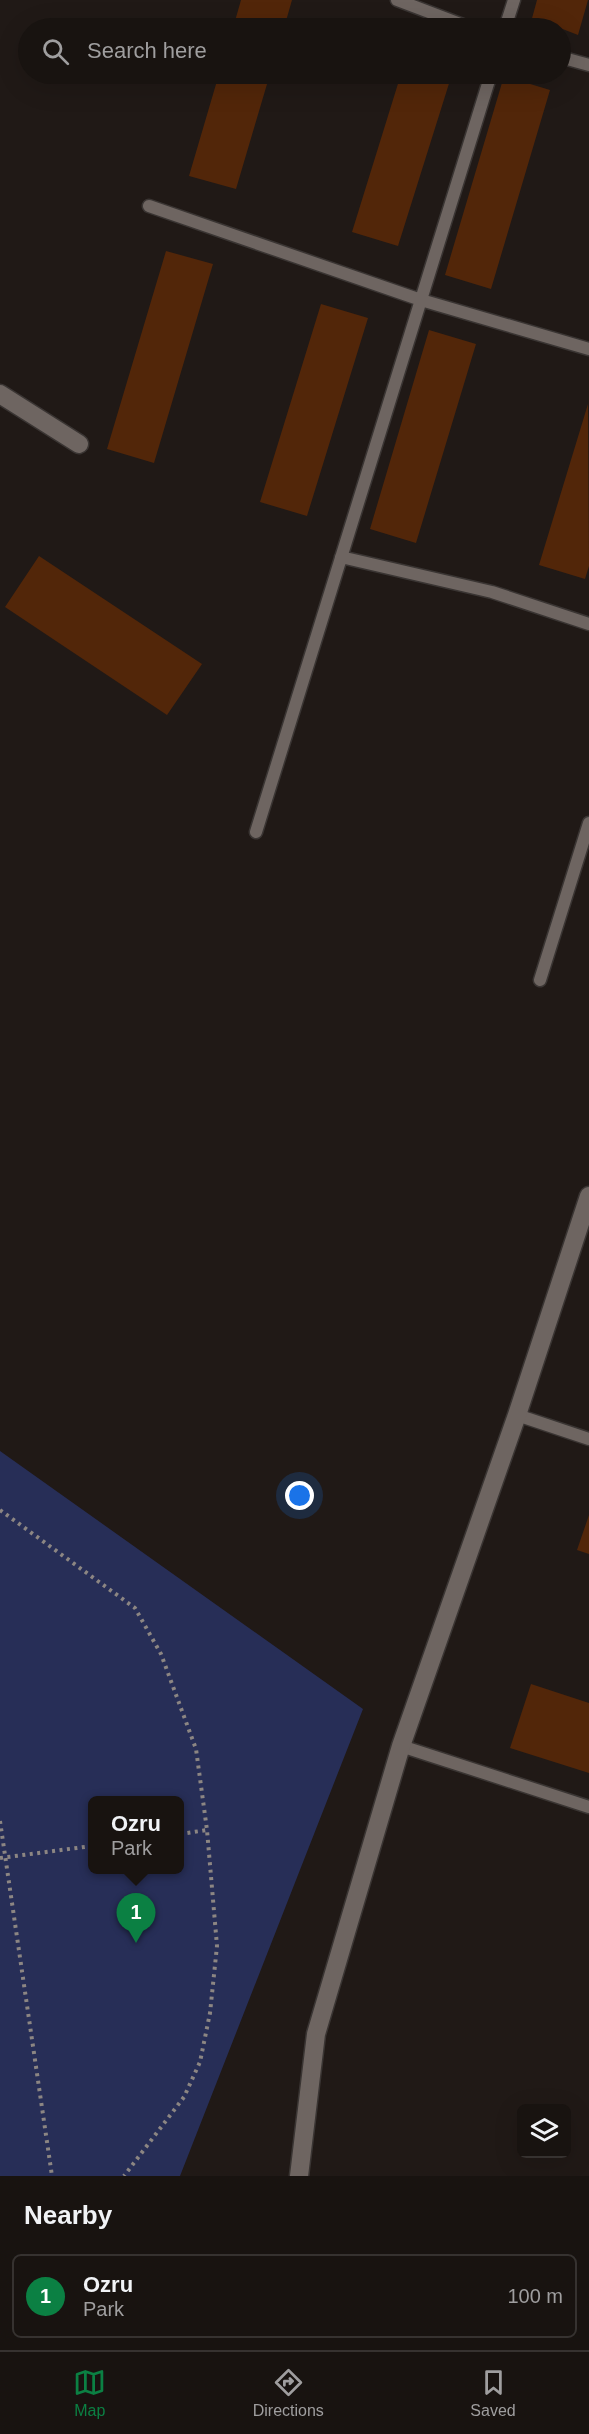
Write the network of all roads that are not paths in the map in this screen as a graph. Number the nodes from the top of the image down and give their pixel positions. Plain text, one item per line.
1 (397, 0) edge
2 (514, 0) edge
3 (445, 18) edge
4 (508, 18) edge
5 (571, 60) edge
6 (589, 65) edge
7 (488, 84) edge
8 (149, 206) dead end
9 (421, 300) junction
10 (589, 349) edge
11 (0, 394) edge
12 (79, 444) dead end
13 (341, 557) junction
14 (589, 624) edge
15 (589, 823) edge
16 (256, 832) dead end
17 (540, 980) dead end
18 (589, 1196) edge
19 (517, 1415) junction
20 (589, 1439) edge
21 (401, 1746) junction
22 (589, 1807) edge
23 (299, 2176) edge

1 - 3 lane
2 - 4 lane
5 - 6 lane
7 - 9 lane
8 - 9 lane
9 - 10 lane
9 - 13 lane
11 - 12 street
13 - 14 lane
13 - 16 lane
15 - 17 lane
18 - 19 street
19 - 20 lane
19 - 21 street
21 - 22 lane
21 - 23 street

